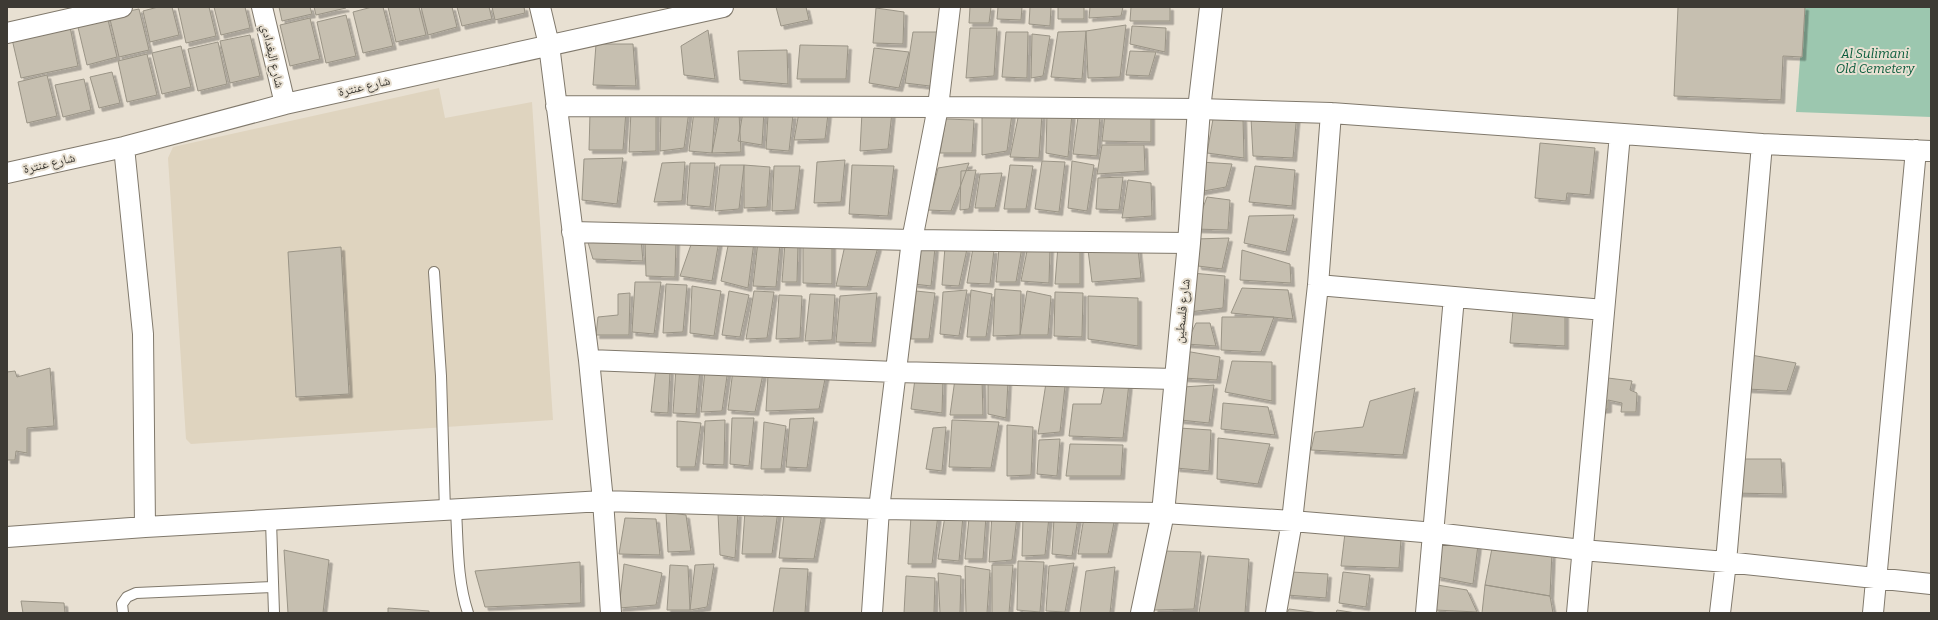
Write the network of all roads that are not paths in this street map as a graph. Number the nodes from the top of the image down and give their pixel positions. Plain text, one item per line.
1 (122, 7) edge
2 (262, 7) edge
3 (540, 7) edge
4 (723, 7) edge
5 (950, 7) edge
6 (1211, 7) edge
7 (7, 33) edge
8 (549, 45) junction
9 (285, 104) junction
10 (556, 106) junction
11 (938, 107) junction
12 (1199, 109) junction
13 (1331, 113) junction
14 (1620, 134) junction
15 (1762, 144) junction
16 (124, 147) junction
17 (1923, 151) edge
18 (7, 173) edge
19 (572, 232) junction
20 (912, 240) junction
21 (1189, 243) junction
22 (434, 272) dead end
23 (1318, 285) junction
24 (1454, 296) junction
25 (1604, 310) junction
26 (589, 360) junction
27 (896, 372) junction
28 (1175, 379) junction
29 (603, 501) junction
30 (879, 509) junction
31 (450, 511) junction
32 (1163, 513) junction
33 (271, 521) junction
34 (1292, 521) junction
35 (145, 527) junction
36 (1435, 533) junction
37 (7, 537) edge
38 (1582, 550) junction
39 (1726, 562) junction
40 (1878, 579) junction
41 (1931, 584) edge
42 (273, 587) junction
43 (122, 613) edge
44 (274, 613) edge
45 (468, 613) edge
46 (611, 613) edge
47 (872, 613) edge
48 (1142, 613) edge
49 (1276, 613) edge
50 (1426, 613) edge
51 (1577, 613) edge
52 (1720, 613) edge
53 (1873, 613) edge

1 - 7 street
2 - 9 street, شارع البغدادي
3 - 8 street
4 - 8 street, شارع عنترة
5 - 11 street
6 - 12 street, شارع فلسطين
8 - 9 street, شارع عنترة
8 - 10 street
9 - 16 street, شارع عنترة
10 - 11 street
10 - 19 street
11 - 12 street
11 - 20 street
12 - 13 street
12 - 21 street, شارع فلسطين
13 - 14 street
13 - 23 street
14 - 15 street
14 - 25 street
15 - 17 street
15 - 39 street
16 - 18 street, شارع عنترة
16 - 35 street
17 - 40 street
19 - 20 street
19 - 26 street
20 - 21 street
20 - 27 street
21 - 28 street, شارع فلسطين
22 - 31 lane
23 - 24 street
23 - 34 street
24 - 25 street
24 - 36 street
25 - 38 street
26 - 27 street
26 - 29 street
27 - 28 street
27 - 30 street
28 - 32 street, شارع فلسطين
29 - 30 street
29 - 31 street
29 - 46 street
30 - 32 street
30 - 47 street
31 - 33 street
31 - 45 lane
32 - 34 street
32 - 48 street, شارع فلسطين
33 - 35 street
33 - 42 lane
34 - 36 street
34 - 49 street
35 - 37 street
36 - 38 street
36 - 50 street
38 - 39 street
38 - 51 street
39 - 40 street
39 - 52 street
40 - 41 street
40 - 53 street
42 - 43 lane
42 - 44 lane

